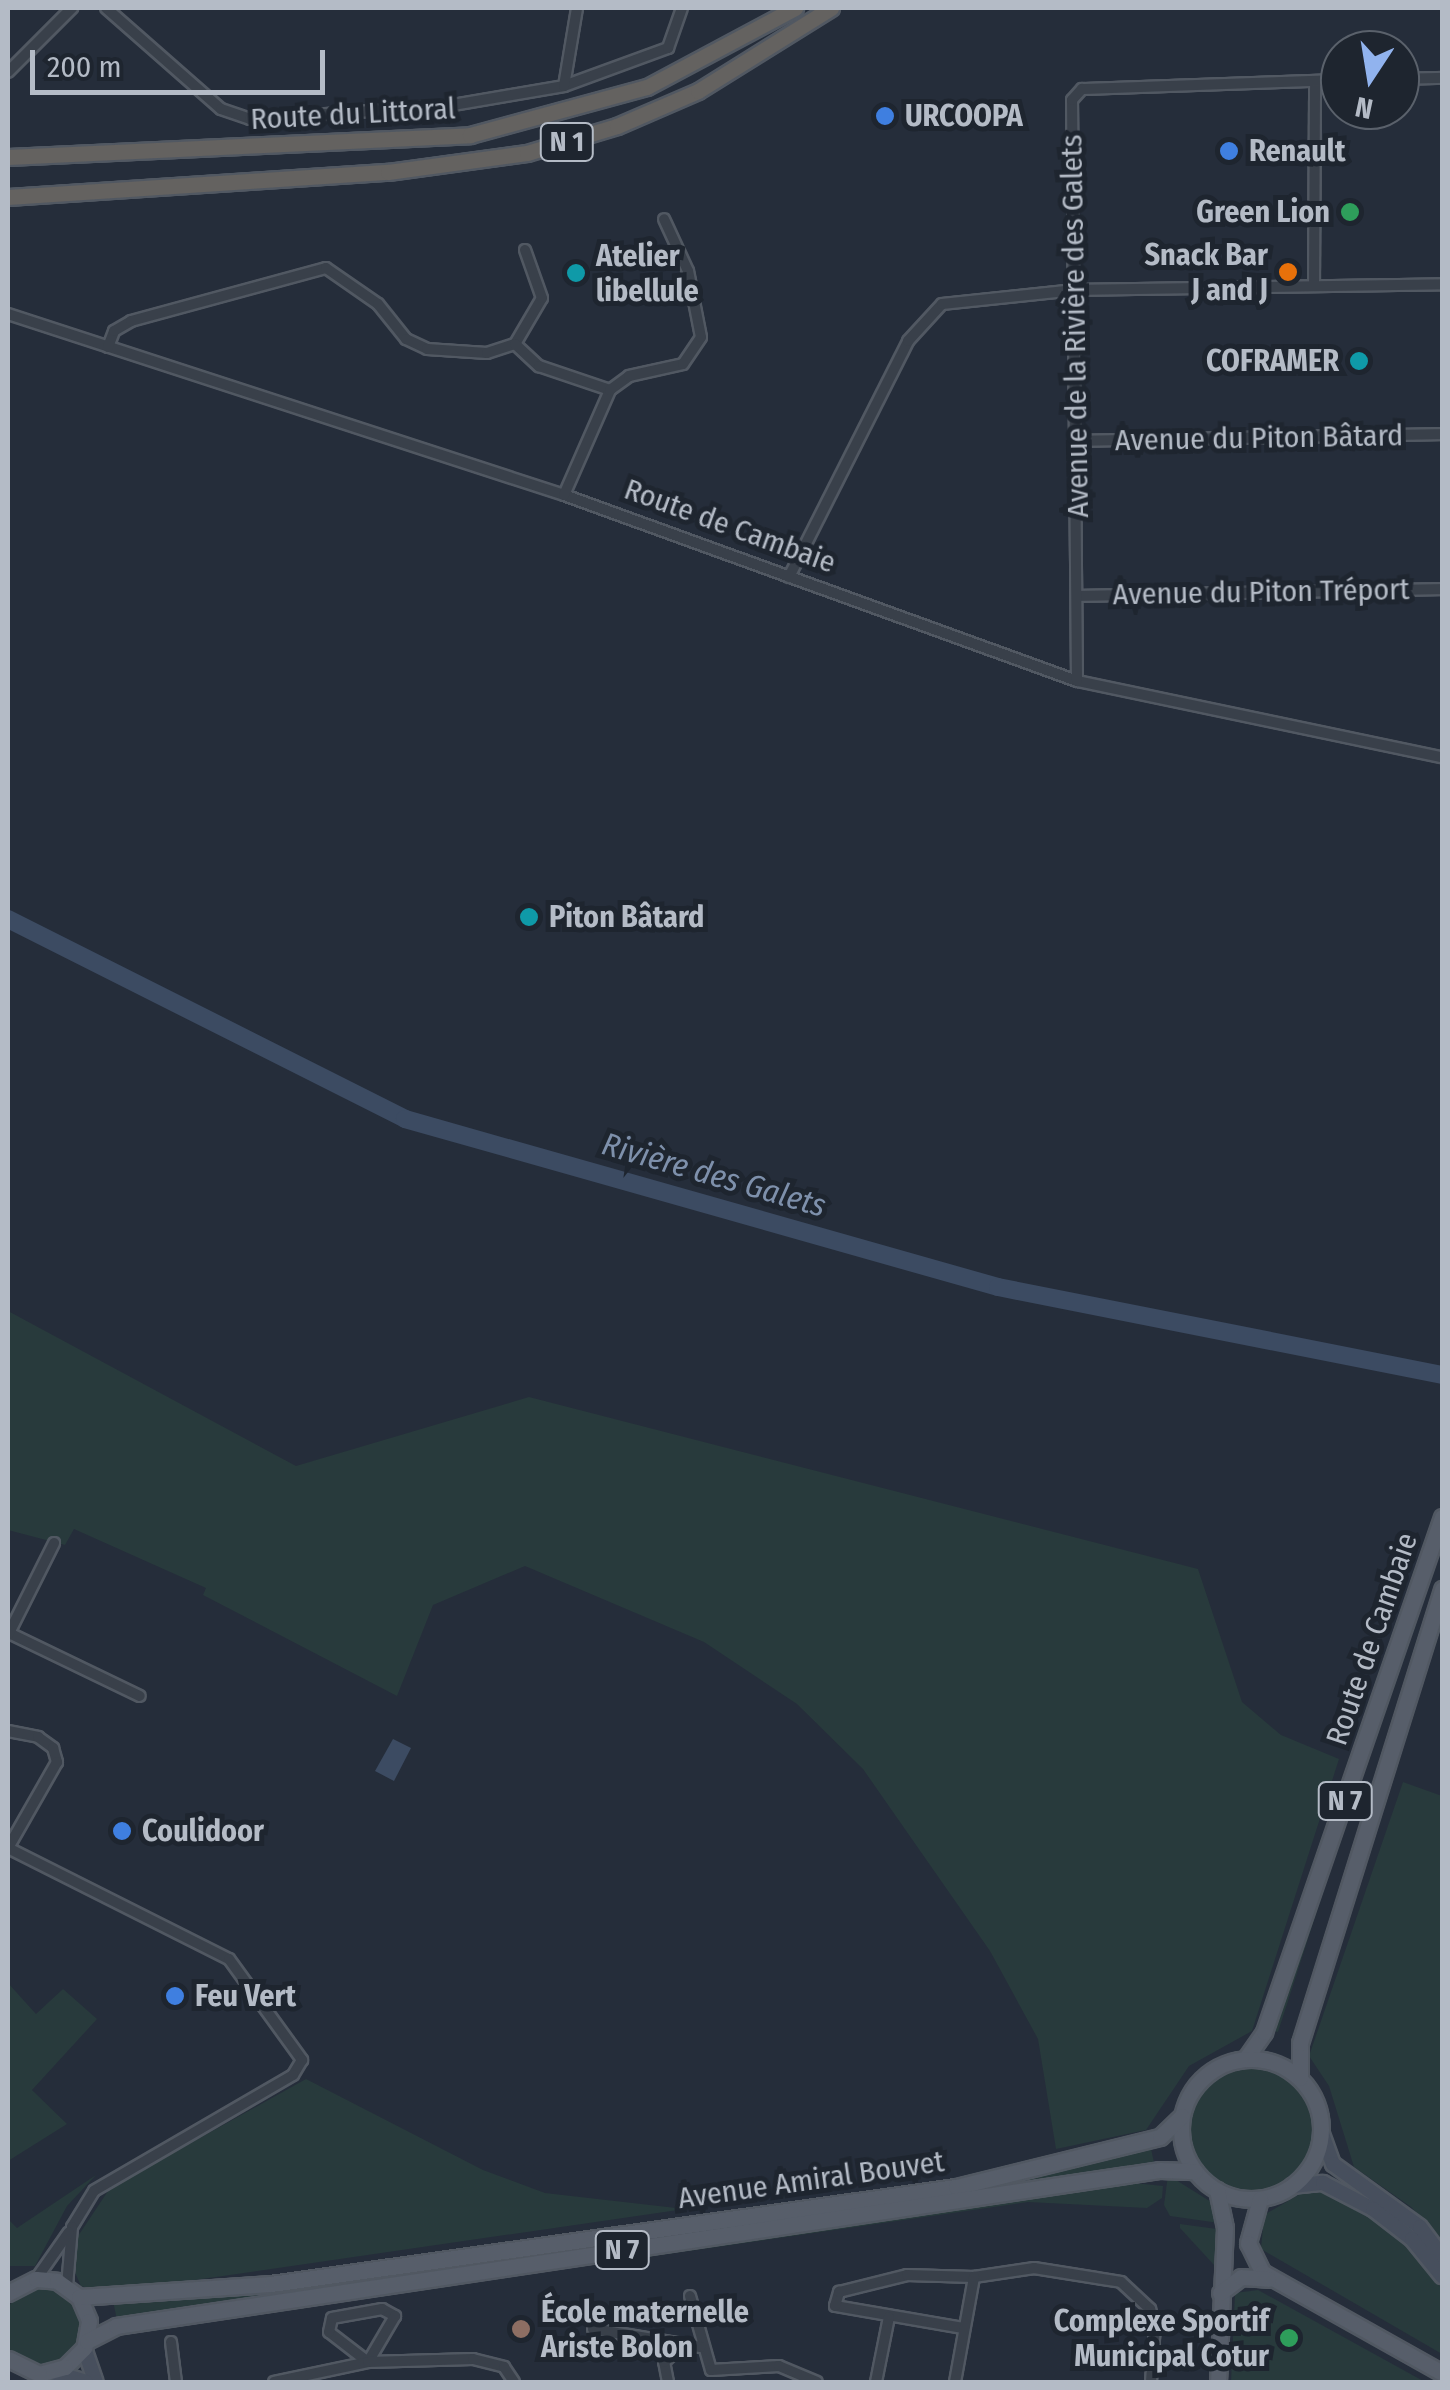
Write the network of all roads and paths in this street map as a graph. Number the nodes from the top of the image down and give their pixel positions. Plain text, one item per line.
1 (72, 8) edge
2 (106, 8) edge
3 (577, 8) edge
4 (682, 8) edge
5 (794, 8) edge
6 (831, 8) edge
7 (8, 72) edge
8 (1315, 81) junction
9 (1320, 81) edge
10 (564, 86) junction
11 (8, 157) edge
12 (8, 197) edge
13 (664, 219) dead end
14 (525, 250) dead end
15 (1442, 284) edge
16 (1314, 286) junction
17 (1075, 290) junction
18 (8, 314) edge
19 (515, 344) junction
20 (108, 347) junction
21 (610, 390) junction
22 (1442, 434) edge
23 (1076, 441) junction
24 (564, 495) junction
25 (789, 576) junction
26 (1442, 589) edge
27 (1079, 596) junction
28 (1077, 681) junction
29 (1442, 757) edge
30 (1442, 1518) edge
31 (54, 1543) dead end
32 (1442, 1589) edge
33 (9, 1630) edge
34 (140, 1696) dead end
35 (8, 1731) edge
36 (8, 1848) edge
37 (1246, 2058) junction
38 (1300, 2078) junction
39 (1182, 2116) junction
40 (1322, 2134) junction
41 (1195, 2171) junction
42 (1292, 2186) junction
43 (1217, 2190) junction
44 (1260, 2198) junction
45 (72, 2227) junction
46 (1442, 2256) edge
47 (974, 2276) junction
48 (1442, 2276) edge
49 (8, 2279) edge
50 (31, 2280) junction
51 (1276, 2282) junction
52 (8, 2292) edge
53 (73, 2292) junction
54 (1220, 2293) junction
55 (690, 2296) dead end
56 (888, 2318) junction
57 (963, 2328) junction
58 (593, 2330) dead end
59 (171, 2342) dead end
60 (85, 2344) junction
61 (701, 2347) junction
62 (681, 2348) junction
63 (368, 2362) junction
64 (10, 2364) edge
65 (52, 2372) junction
66 (1442, 2374) edge
67 (86, 2382) edge
68 (96, 2382) edge
69 (176, 2382) edge
70 (274, 2382) edge
71 (514, 2382) edge
72 (668, 2382) edge
73 (817, 2382) edge
74 (876, 2382) edge
75 (955, 2382) edge
76 (1151, 2382) edge
77 (1218, 2382) edge

1 - 7 street
2 - 10 street
3 - 10 street
4 - 10 street
5 - 11 highway, Route du Littoral / N 1
6 - 12 highway, Route du Littoral / N 1
8 - 9 street, Avenue de la Rivière des Galets
8 - 16 street
8 - 17 street, Avenue de la Rivière des Galets
13 - 21 street
14 - 19 street
15 - 16 street
16 - 17 street
17 - 23 street, Avenue de la Rivière des Galets
17 - 25 street
18 - 20 street, Route de Cambaie
19 - 20 street
19 - 21 street
20 - 24 street, Route de Cambaie
21 - 24 street
22 - 23 street, Avenue du Piton Bâtard
23 - 27 street, Avenue de la Rivière des Galets
24 - 25 street, Route de Cambaie
25 - 28 street, Route de Cambaie
26 - 27 street, Avenue du Piton Tréport
27 - 28 street, Avenue de la Rivière des Galets
28 - 29 street, Route de Cambaie
30 - 37 main road, Route de Cambaie / N 7
31 - 33 street
32 - 38 main road, Route de Cambaie / N 7
33 - 34 street
35 - 36 street
36 - 45 street
37 - 38 main road
37 - 39 main road
38 - 40 main road
39 - 41 main road
39 - 53 main road, Avenue Amiral Bouvet / N 7
40 - 42 main road
40 - 46 main road
41 - 43 main road
41 - 60 main road, Avenue Amiral Bouvet / N 7
42 - 44 main road
42 - 48 main road
43 - 44 main road
43 - 54 main road
44 - 51 main road
45 - 50 street
45 - 53 street
47 - 56 street
47 - 57 street
47 - 76 street
49 - 50 main road, Avenue Amiral Bouvet
50 - 52 main road
50 - 53 main road, Avenue Amiral Bouvet
51 - 54 main road
51 - 66 main road
53 - 60 main road
54 - 77 main road
55 - 61 street
56 - 57 street
56 - 74 street
57 - 75 street
58 - 62 street
59 - 69 street
60 - 65 main road, Avenue Amiral Bouvet
60 - 68 main road
61 - 62 street
61 - 73 street
62 - 72 street
63 - 63 street
63 - 70 street
63 - 71 street
64 - 65 main road
65 - 67 main road

